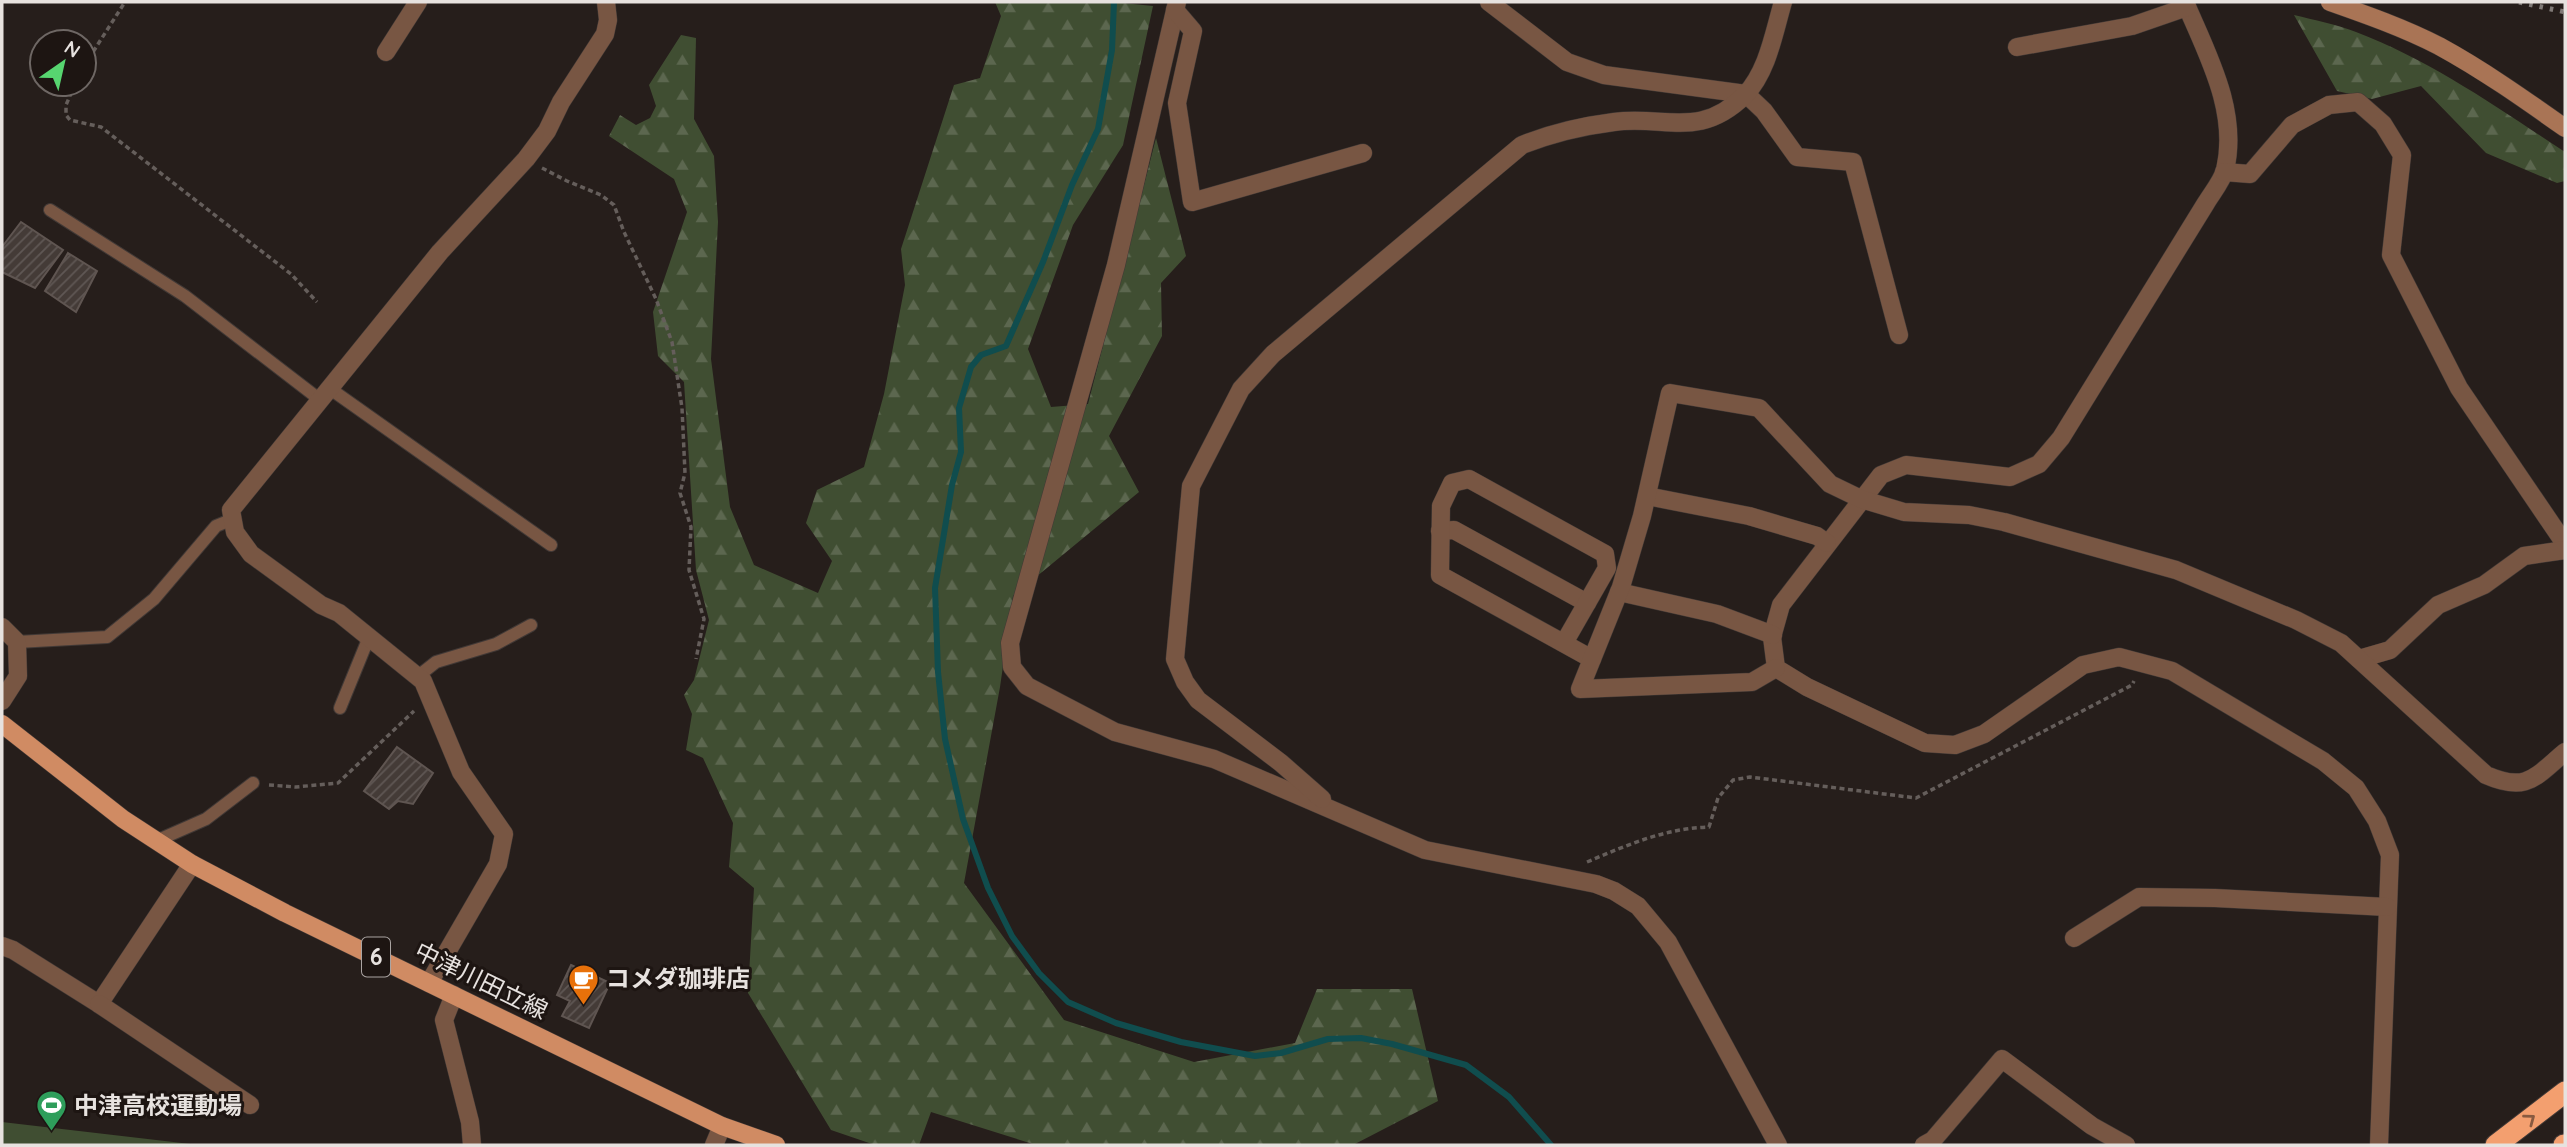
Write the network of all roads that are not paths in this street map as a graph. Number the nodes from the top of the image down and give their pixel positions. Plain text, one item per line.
1 (418, 2) edge
2 (606, 2) edge
3 (1489, 2) edge
4 (1783, 2) edge
5 (2330, 2) edge
6 (2186, 4) edge
7 (1176, 6) edge
8 (2017, 47) dead end
9 (386, 52) dead end
10 (1746, 93) junction
11 (2565, 128) edge
12 (1363, 152) dead end
13 (2224, 172) junction
14 (50, 210) dead end
15 (1899, 335) dead end
16 (324, 394) junction
17 (1647, 496) junction
18 (1861, 499) junction
19 (233, 519) junction
20 (1440, 531) junction
21 (1828, 543) junction
22 (2565, 544) edge
23 (551, 545) dead end
24 (2565, 550) edge
25 (1619, 592) junction
26 (1587, 603) junction
27 (531, 625) dead end
28 (2, 627) edge
29 (1773, 635) junction
30 (369, 638) junction
31 (17, 642) junction
32 (1564, 643) junction
33 (1592, 659) junction
34 (2359, 659) junction
35 (1776, 668) junction
36 (417, 677) junction
37 (2, 701) edge
38 (340, 708) dead end
39 (2, 724) edge
40 (2565, 752) edge
41 (253, 783) road end
42 (1333, 809) junction
43 (156, 841) junction
44 (192, 864) junction
45 (2386, 907) junction
46 (2074, 938) dead end
47 (2, 946) edge
48 (429, 983) junction
49 (454, 995) junction
50 (99, 1004) junction
51 (2565, 1093) edge
52 (250, 1105) dead end
53 (722, 1126) junction
54 (472, 1145) edge
55 (714, 1145) edge
56 (776, 1145) edge
57 (1778, 1145) edge
58 (1924, 1145) edge
59 (2126, 1145) edge
60 (2379, 1145) edge
61 (2496, 1145) edge

1 - 9 street
2 - 16 street
3 - 10 street
4 - 10 street
5 - 11 street
6 - 8 street
6 - 13 street
7 - 12 street
7 - 42 street
10 - 15 street
10 - 42 street
13 - 18 street
13 - 22 street
14 - 16 lane
16 - 19 street
16 - 23 lane
17 - 18 street
17 - 21 street
17 - 25 street
18 - 21 street
18 - 34 street
19 - 30 street
19 - 31 lane
20 - 26 street
20 - 26 street
20 - 32 street
21 - 29 street
24 - 34 street
25 - 29 street
25 - 33 street
26 - 32 street
27 - 36 lane
28 - 31 street
29 - 35 street
30 - 36 street
30 - 38 lane
31 - 37 street
32 - 33 street
33 - 35 street
34 - 40 street
35 - 45 street
36 - 48 street
39 - 43 main road, 中津川田立線 / 6
41 - 43 lane
42 - 57 street
43 - 44 main road, 中津川田立線 / 6
44 - 48 main road, 中津川田立線 / 6
44 - 50 street
45 - 46 street
45 - 60 street
47 - 50 street
48 - 49 main road, 中津川田立線 / 6
49 - 53 main road, 中津川田立線 / 6
49 - 54 street
50 - 52 street
61 -> 51 highway
53 - 55 street
53 - 56 main road, 中津川田立線 / 6
58 - 59 street

